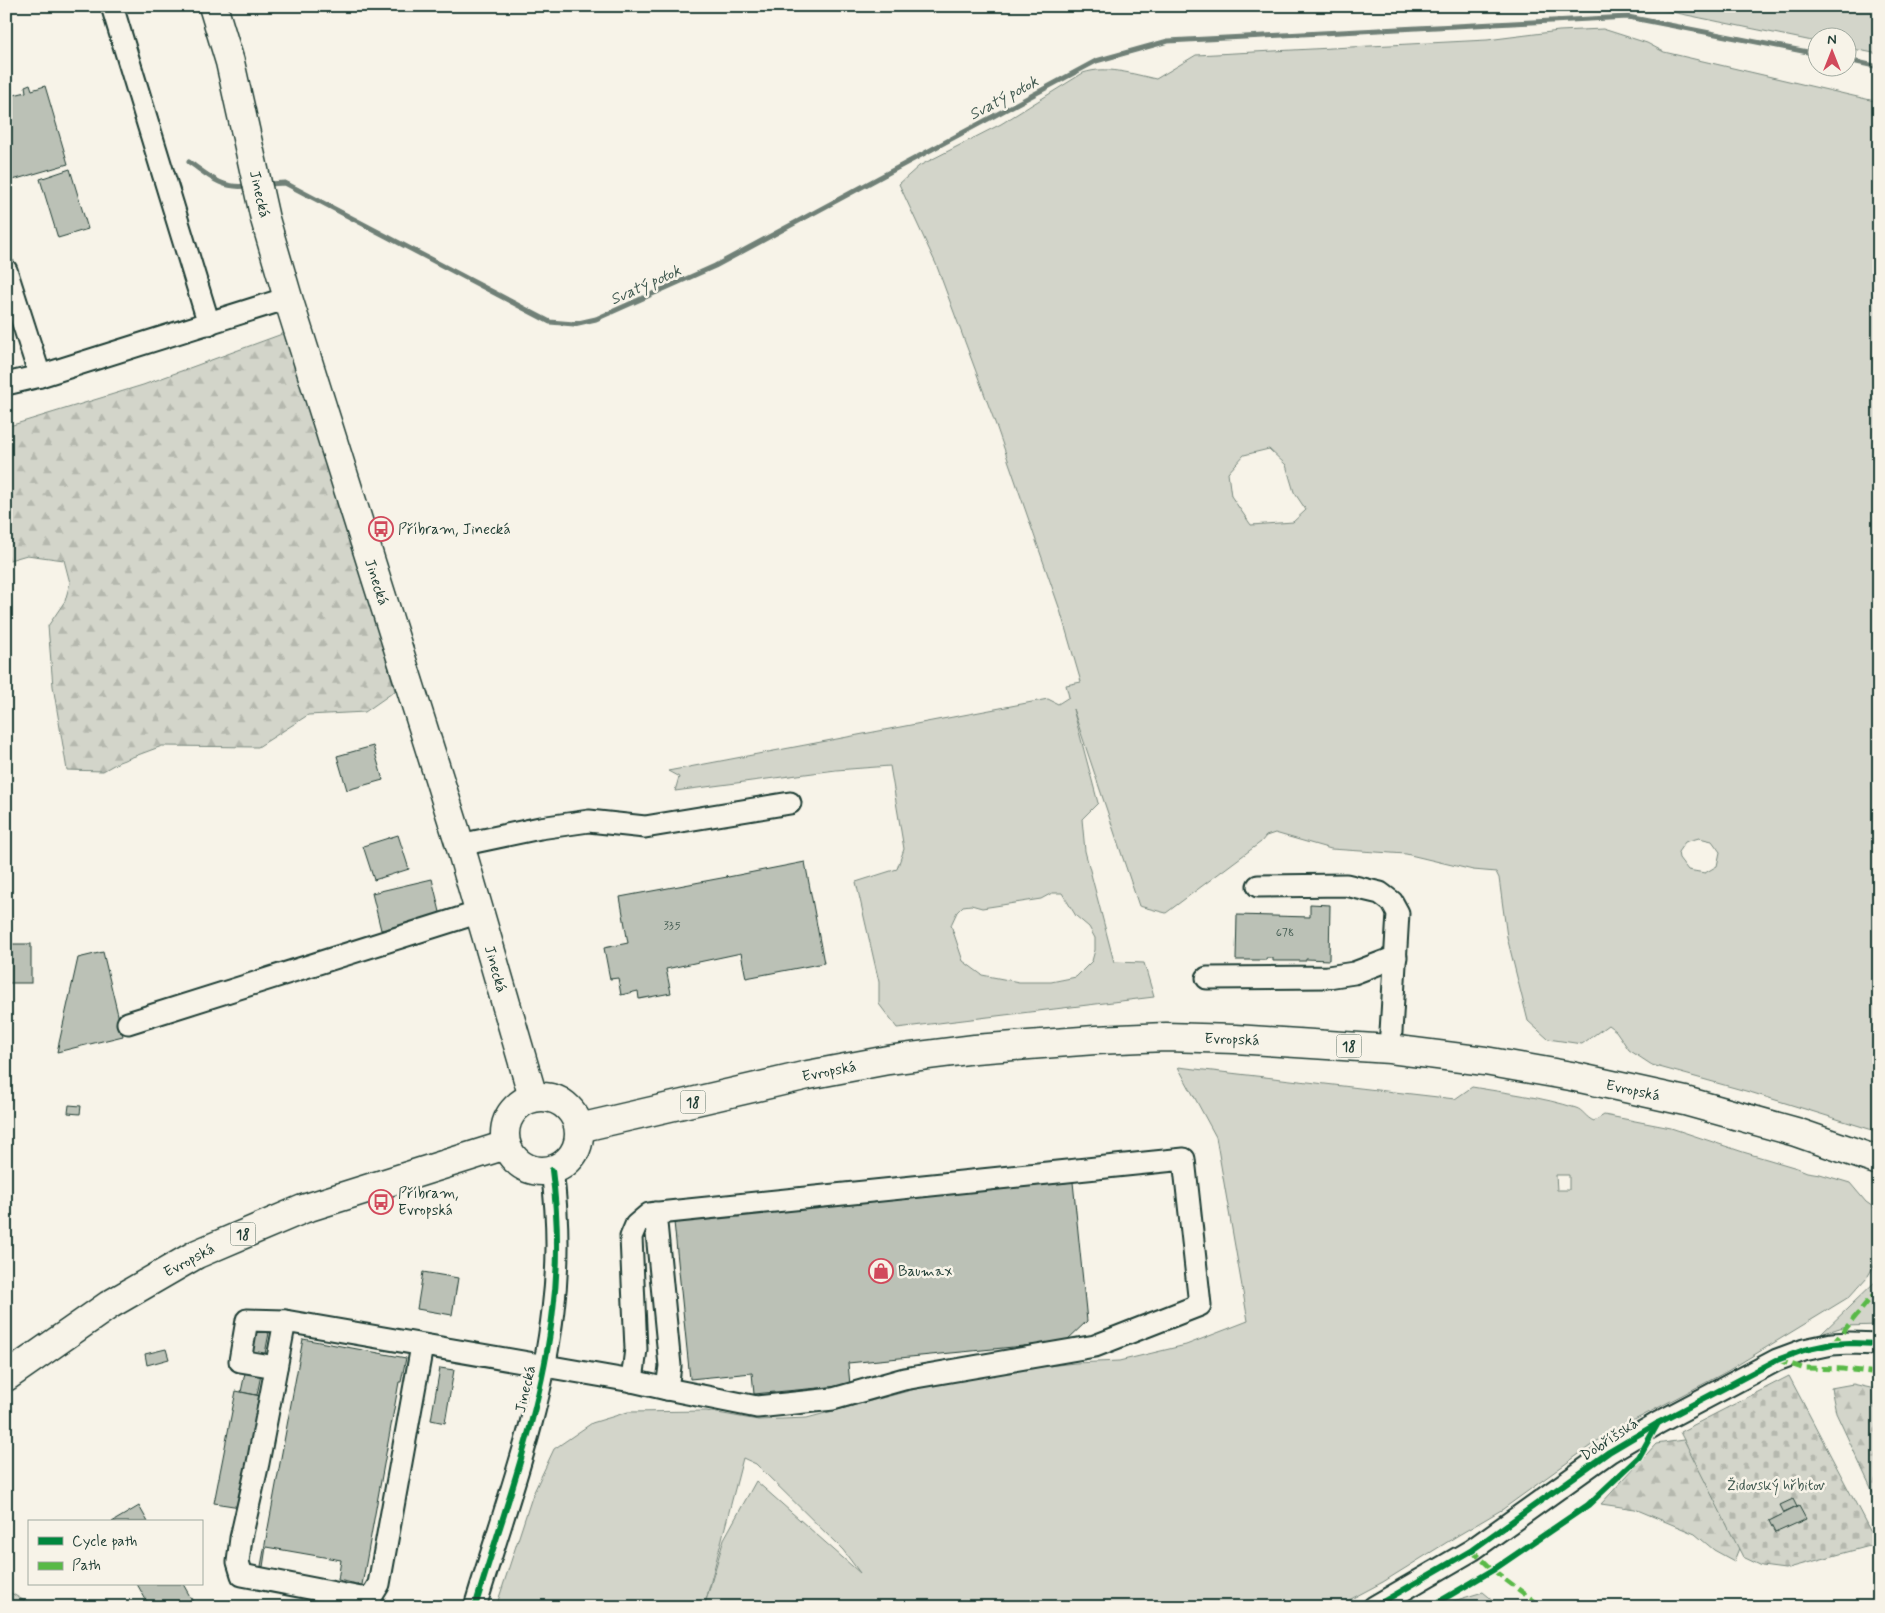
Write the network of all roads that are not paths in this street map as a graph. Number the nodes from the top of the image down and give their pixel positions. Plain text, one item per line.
1 (112, 6) edge
2 (213, 6) edge
3 (6, 270) edge
4 (288, 298) junction
5 (209, 324) junction
6 (40, 376) junction
7 (6, 384) edge
8 (790, 803) dead end
9 (460, 846) junction
10 (1258, 886) dead end
11 (480, 912) junction
12 (1396, 957) junction
13 (1207, 978) dead end
14 (128, 1023) dead end
15 (1390, 1049) junction
16 (533, 1097) junction
17 (579, 1128) junction
18 (506, 1145) junction
19 (1879, 1161) edge
20 (552, 1170) junction
21 (655, 1213) junction
22 (285, 1321) junction
23 (1879, 1344) edge
24 (422, 1346) junction
25 (544, 1366) junction
26 (276, 1367) junction
27 (6, 1377) edge
28 (632, 1381) junction
29 (667, 1388) junction
30 (475, 1607) edge
31 (1374, 1607) edge

1 - 5 street
2 - 4 main road, Jinecká
3 - 6 street
4 - 5 street
4 - 9 main road, Jinecká
5 - 6 street
6 - 7 street
8 - 9 street
9 - 11 main road, Jinecká
10 - 12 street
11 - 14 street
11 - 16 main road, Jinecká
12 - 13 street
12 - 15 street
15 - 17 main road, Evropská / 18
15 - 19 main road, Evropská / 18
16 - 17 main road
16 - 18 main road
17 - 20 main road
18 - 20 main road
18 - 27 main road, Evropská / 18
20 - 25 street, Jinecká
21 - 28 street
21 - 29 street
21 - 29 street
22 - 24 street
22 - 26 street
22 - 26 street
23 - 31 street, Dobříšská
24 - 25 street
24 - 26 street
25 - 28 street
25 - 30 street, Jinecká
28 - 29 street

